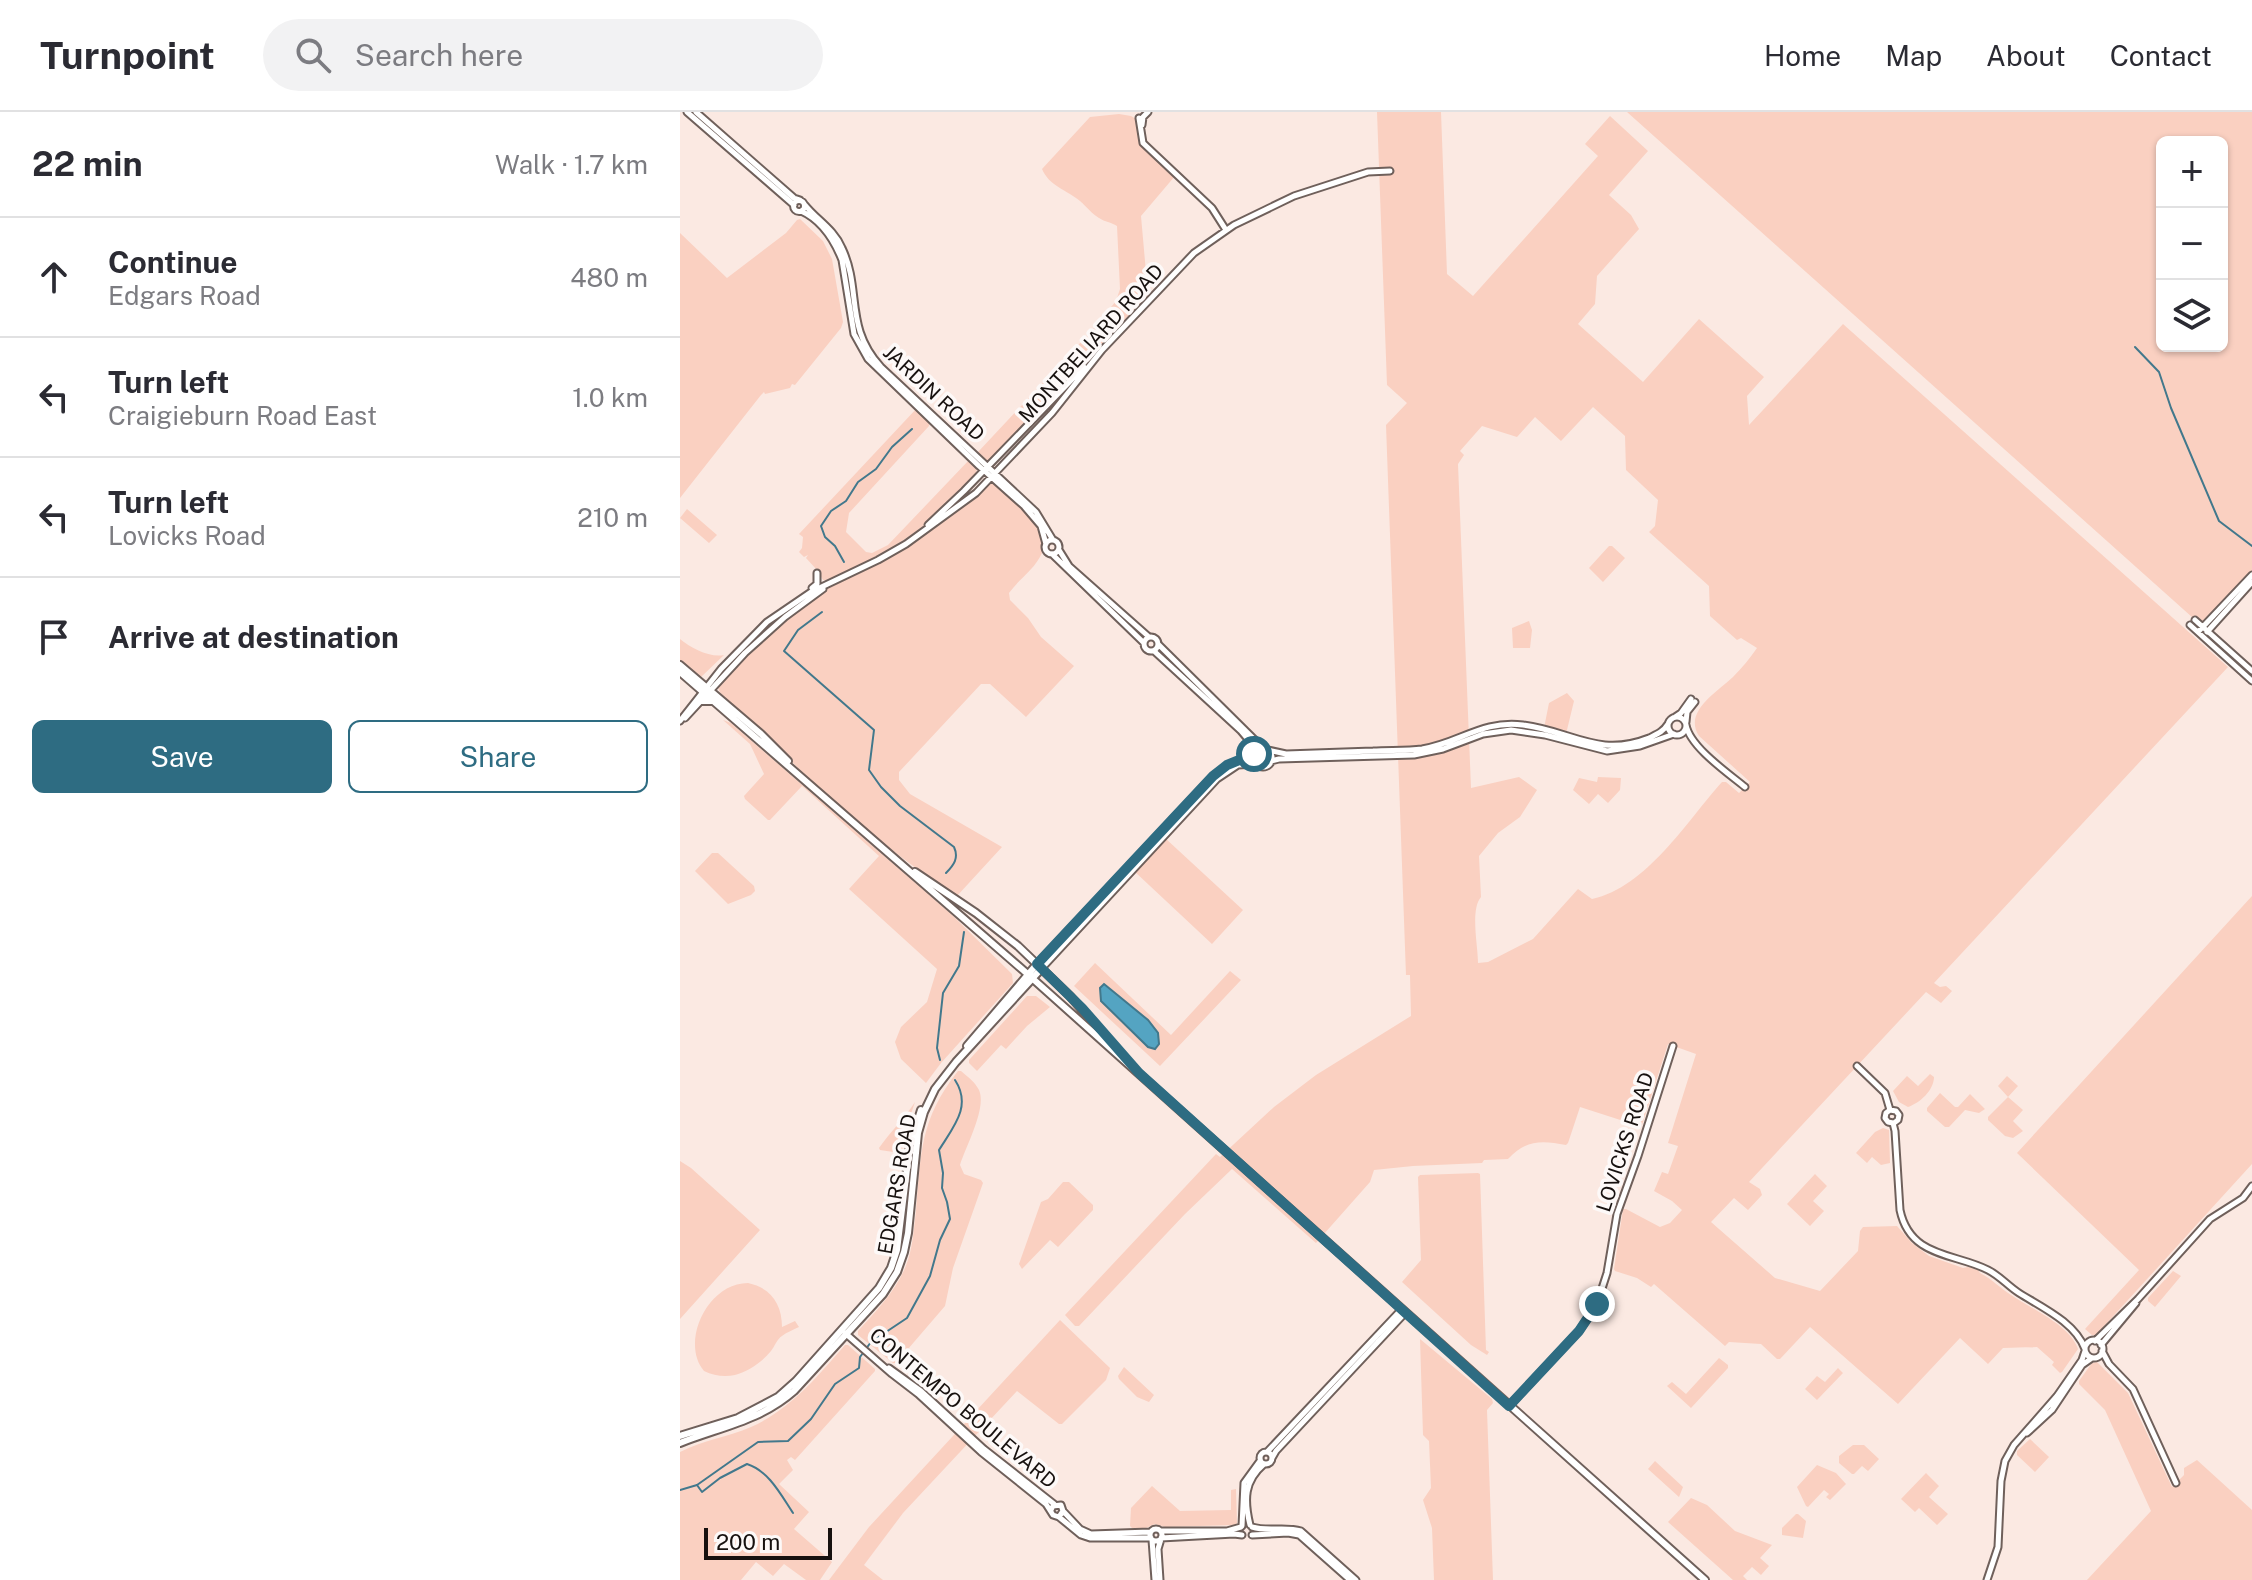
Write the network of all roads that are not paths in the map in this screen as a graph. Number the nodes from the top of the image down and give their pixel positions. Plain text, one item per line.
1 (687, 112) edge
2 (696, 112) edge
3 (1141, 115) edge
4 (1390, 171) dead end
5 (799, 203) junction
6 (1226, 230) junction
7 (1102, 350) junction
8 (986, 468) junction
9 (993, 474) junction
10 (1053, 540) junction
11 (1046, 544) junction
12 (1059, 550) junction
13 (1052, 554) junction
14 (878, 560) junction
15 (817, 573) dead end
16 (2252, 575) edge
17 (2252, 582) edge
18 (831, 583) junction
19 (767, 622) junction
20 (2192, 622) dead end
21 (2203, 632) junction
22 (1146, 640) junction
23 (1156, 648) junction
24 (680, 665) edge
25 (2252, 671) edge
26 (680, 672) edge
27 (2252, 681) edge
28 (706, 686) junction
29 (698, 700) junction
30 (717, 700) junction
31 (1674, 717) junction
32 (680, 722) edge
33 (1668, 724) junction
34 (1686, 724) junction
35 (1675, 735) junction
36 (1697, 745) junction
37 (1266, 749) junction
38 (1254, 754) junction
39 (1271, 761) junction
40 (1256, 764) junction
41 (1745, 787) dead end
42 (896, 858) junction
43 (1039, 966) junction
44 (1030, 978) junction
45 (1673, 1046) dead end
46 (1857, 1066) dead end
47 (1139, 1073) junction
48 (1890, 1110) junction
49 (1894, 1123) junction
50 (2252, 1186) edge
51 (1403, 1311) junction
52 (846, 1332) junction
53 (2078, 1336) junction
54 (2097, 1345) junction
55 (2085, 1350) junction
56 (2094, 1358) junction
57 (2109, 1364) junction
58 (2068, 1383) junction
59 (1316, 1405) junction
60 (1509, 1406) junction
61 (680, 1436) edge
62 (680, 1443) edge
63 (1267, 1452) junction
64 (1272, 1458) junction
65 (1262, 1462) junction
66 (2176, 1483) dead end
67 (1053, 1508) junction
68 (1061, 1514) junction
69 (1246, 1526) junction
70 (1242, 1535) junction
71 (1252, 1535) junction
72 (1151, 1536) junction
73 (1161, 1536) junction
74 (1157, 1580) edge
75 (1350, 1580) edge
76 (1356, 1580) edge
77 (1705, 1580) edge
78 (1987, 1580) edge

1 - 5 street, JARDIN ROAD
2 - 5 street, JARDIN ROAD
3 - 6 street
4 - 6 street, MONTBELIARD ROAD
5 - 8 street, JARDIN ROAD
5 - 8 street, JARDIN ROAD
6 - 7 street, MONTBELIARD ROAD
7 - 8 street
7 - 9 street, MONTBELIARD ROAD
8 - 9 street, JARDIN ROAD
8 - 14 street
9 - 10 street
9 - 11 street
9 - 14 street, MONTBELIARD ROAD
10 - 11 street
10 - 12 street
11 - 13 street
12 - 13 street
12 - 22 street
13 - 22 street
14 - 18 street
15 - 19 street
16 - 21 street
17 - 21 street
18 - 19 street
18 - 28 street
19 - 28 street
20 - 21 street
21 - 25 street
21 - 27 street
22 - 23 street
22 - 23 street
23 - 37 street
23 - 38 street
24 - 28 main road
26 - 28 main road
28 - 29 street
28 - 29 main road
28 - 30 main road
28 - 30 main road
29 - 30 main road
29 - 32 street
30 - 42 main road
31 - 33 street
31 - 34 street
31 - 34 street
33 - 35 street
33 - 37 street
34 - 35 street
34 - 36 street
35 - 36 street
35 - 39 street
36 - 41 street
37 - 38 street
37 - 39 street
38 - 40 street
38 - 43 street, EDGARS ROAD
39 - 40 street
40 - 43 street, EDGARS ROAD
42 - 43 main road
42 - 44 main road
43 - 44 main road, EDGARS ROAD
43 - 47 main road
44 - 47 main road
44 - 52 main road, EDGARS ROAD
45 - 60 street, LOVICKS ROAD
46 - 48 street
47 - 51 main road
48 - 49 street
48 - 49 street
49 - 53 street
50 - 54 street
51 - 59 street
51 - 60 main road
52 - 61 main road, EDGARS ROAD
52 - 62 main road, EDGARS ROAD
52 - 67 street, CONTEMPO BOULEVARD
53 - 54 street
53 - 55 street
54 - 55 street
54 - 56 street
54 - 57 street
55 - 56 street
55 - 58 street
56 - 57 street
56 - 58 street
57 - 66 street
58 - 78 street
59 - 63 street
59 - 64 street
60 - 77 main road
63 - 64 street
63 - 65 street
64 - 65 street
65 - 69 street
67 - 68 street
67 - 68 street
68 - 72 street, CONTEMPO BOULEVARD
69 - 70 street
69 - 71 street
69 - 73 street
69 - 76 street
70 - 71 street
70 - 73 street
71 - 75 street
72 - 73 street
72 - 73 street
72 - 74 street
73 - 74 street

